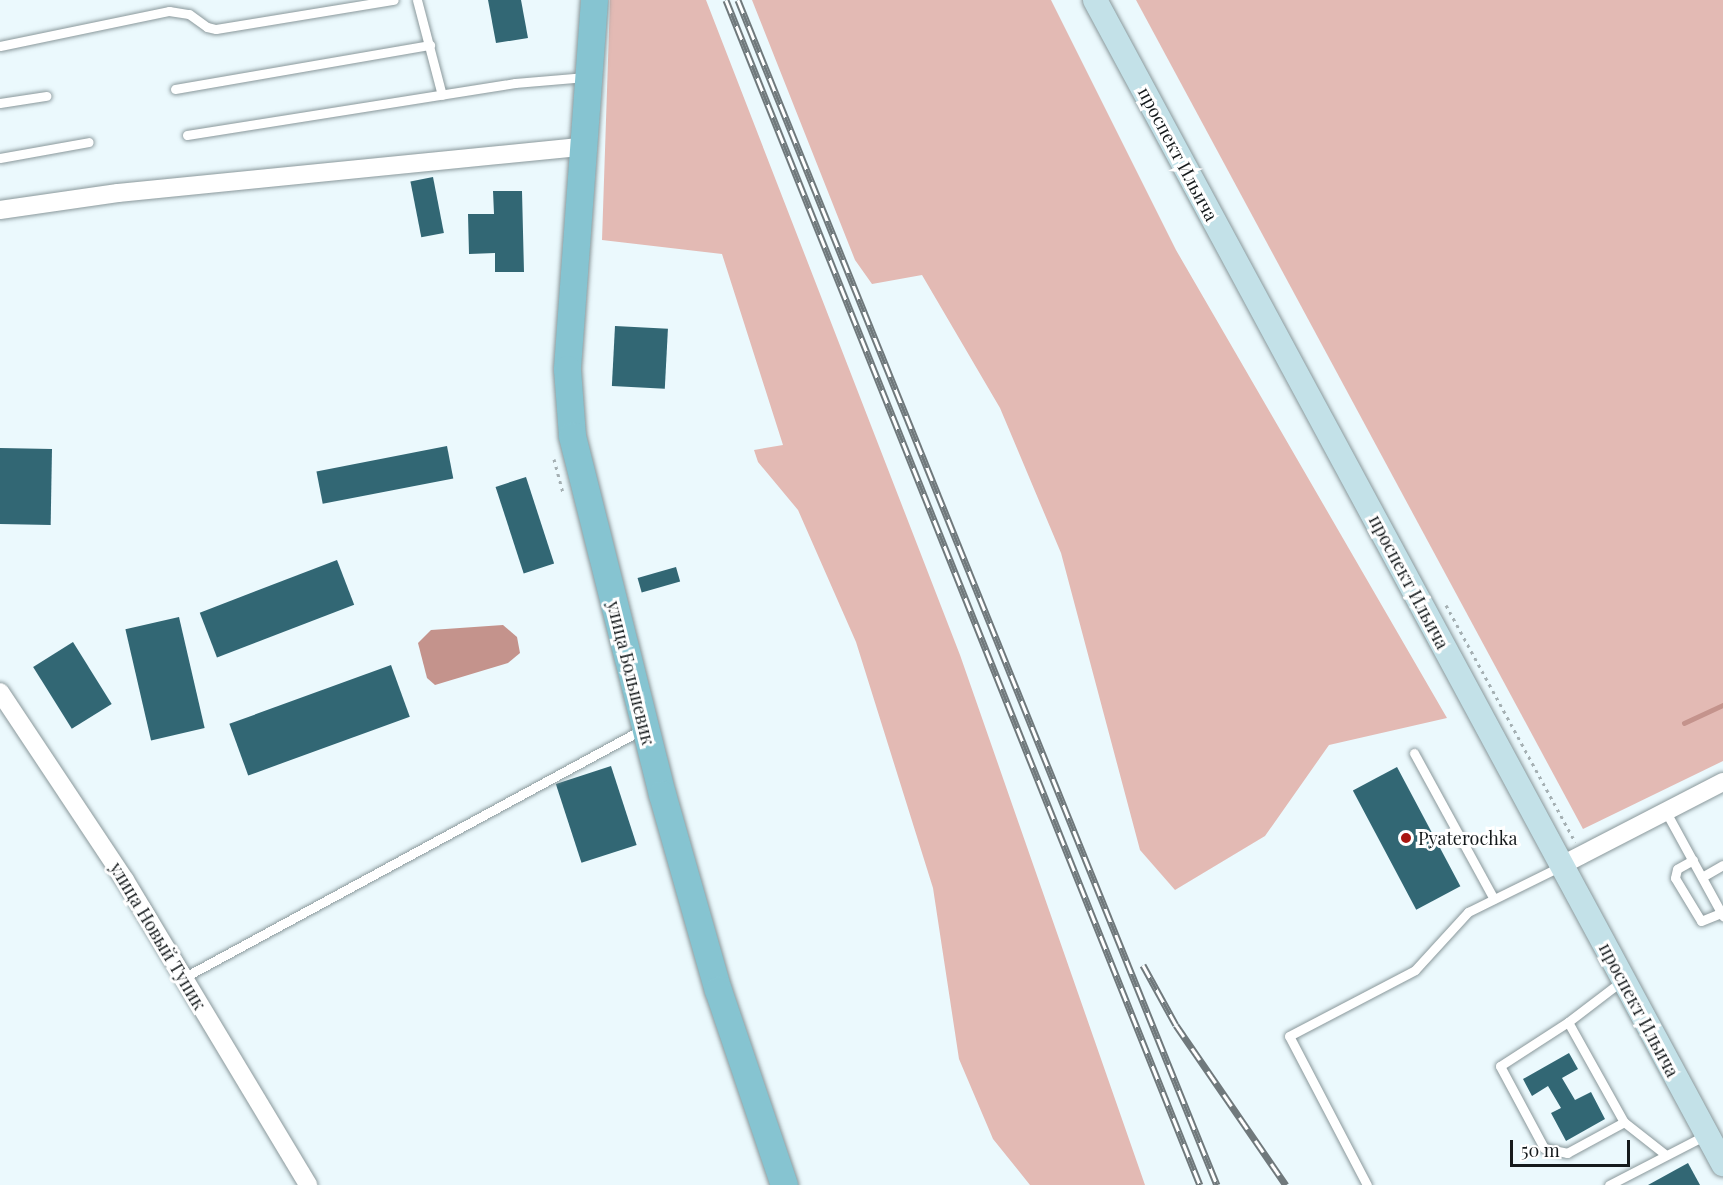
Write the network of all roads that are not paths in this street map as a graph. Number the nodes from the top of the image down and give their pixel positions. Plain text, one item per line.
1 (394, 0) edge
2 (417, 0) edge
3 (594, 0) edge
4 (1095, 0) edge
5 (430, 45) junction
6 (0, 46) edge
7 (588, 77) junction
8 (175, 89) dead end
9 (442, 95) junction
10 (46, 96) dead end
11 (0, 103) edge
12 (187, 135) dead end
13 (89, 142) dead end
14 (582, 147) junction
15 (0, 158) edge
16 (0, 210) edge
17 (0, 692) edge
18 (645, 728) junction
19 (1414, 753) dead end
20 (1723, 783) edge
21 (1666, 812) junction
22 (1693, 860) junction
23 (1562, 865) junction
24 (1723, 865) edge
25 (1702, 877) junction
26 (1494, 899) junction
27 (1721, 908) edge
28 (183, 978) junction
29 (1623, 980) junction
30 (1568, 1022) junction
31 (1624, 1122) junction
32 (1706, 1134) junction
33 (1666, 1155) junction
34 (1723, 1164) edge
35 (308, 1185) edge
36 (784, 1185) edge
37 (1367, 1185) edge
38 (1609, 1185) edge

1 - 6 lane
2 - 5 lane
3 - 7 main road, улица Большевик
4 - 23 street, проспект Ильича
5 - 8 lane
5 - 9 lane
7 - 9 lane
7 - 14 main road, улица Большевик
9 - 12 lane
10 - 11 lane
13 - 15 lane
14 - 16 street
14 - 18 main road, улица Большевик
17 - 28 street, улица Новый Тупик
18 - 28 lane
18 - 36 main road, улица Большевик
19 - 26 lane
20 - 21 street
21 - 22 lane
21 - 23 street
22 - 25 lane
22 - 27 lane
23 - 26 lane
23 - 29 street, проспект Ильича
24 - 25 lane
25 - 27 lane
26 - 37 lane
28 - 35 street, улица Новый Тупик
29 - 30 lane
29 - 32 street, проспект Ильича
30 - 31 lane
30 - 31 lane
31 - 33 lane
32 - 33 lane
32 - 34 street, проспект Ильича
33 - 38 lane

